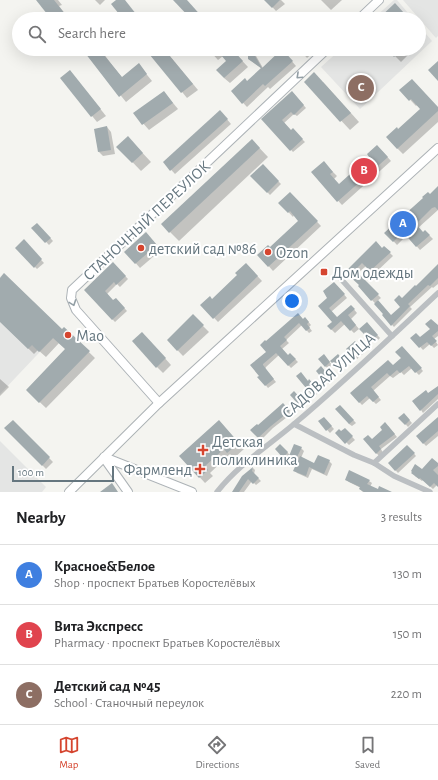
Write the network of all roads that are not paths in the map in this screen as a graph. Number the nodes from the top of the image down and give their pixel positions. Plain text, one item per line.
1 (379, 0) edge
2 (366, 12) edge
3 (320, 56) edge
4 (438, 148) edge
5 (341, 279) dead end
6 (438, 293) edge
7 (392, 336) junction
8 (159, 403) junction
9 (438, 404) edge
10 (294, 424) junction
11 (104, 457) junction
12 (374, 462) junction
13 (69, 492) edge
14 (128, 492) edge
15 (192, 492) edge
16 (217, 492) edge
17 (430, 492) edge

1 - 2 main road
3 -> 8 main road, СТАНОЧНЫЙ ПЕРЕУЛОК
4 - 8 main road
5 - 7 street
6 - 7 street, САДОВАЯ УЛИЦА
7 - 10 street, САДОВАЯ УЛИЦА
8 - 11 main road
9 - 12 street
10 - 12 street
10 - 16 street, САДОВАЯ УЛИЦА
11 - 13 main road
11 - 14 main road
11 - 15 main road
12 - 17 street

